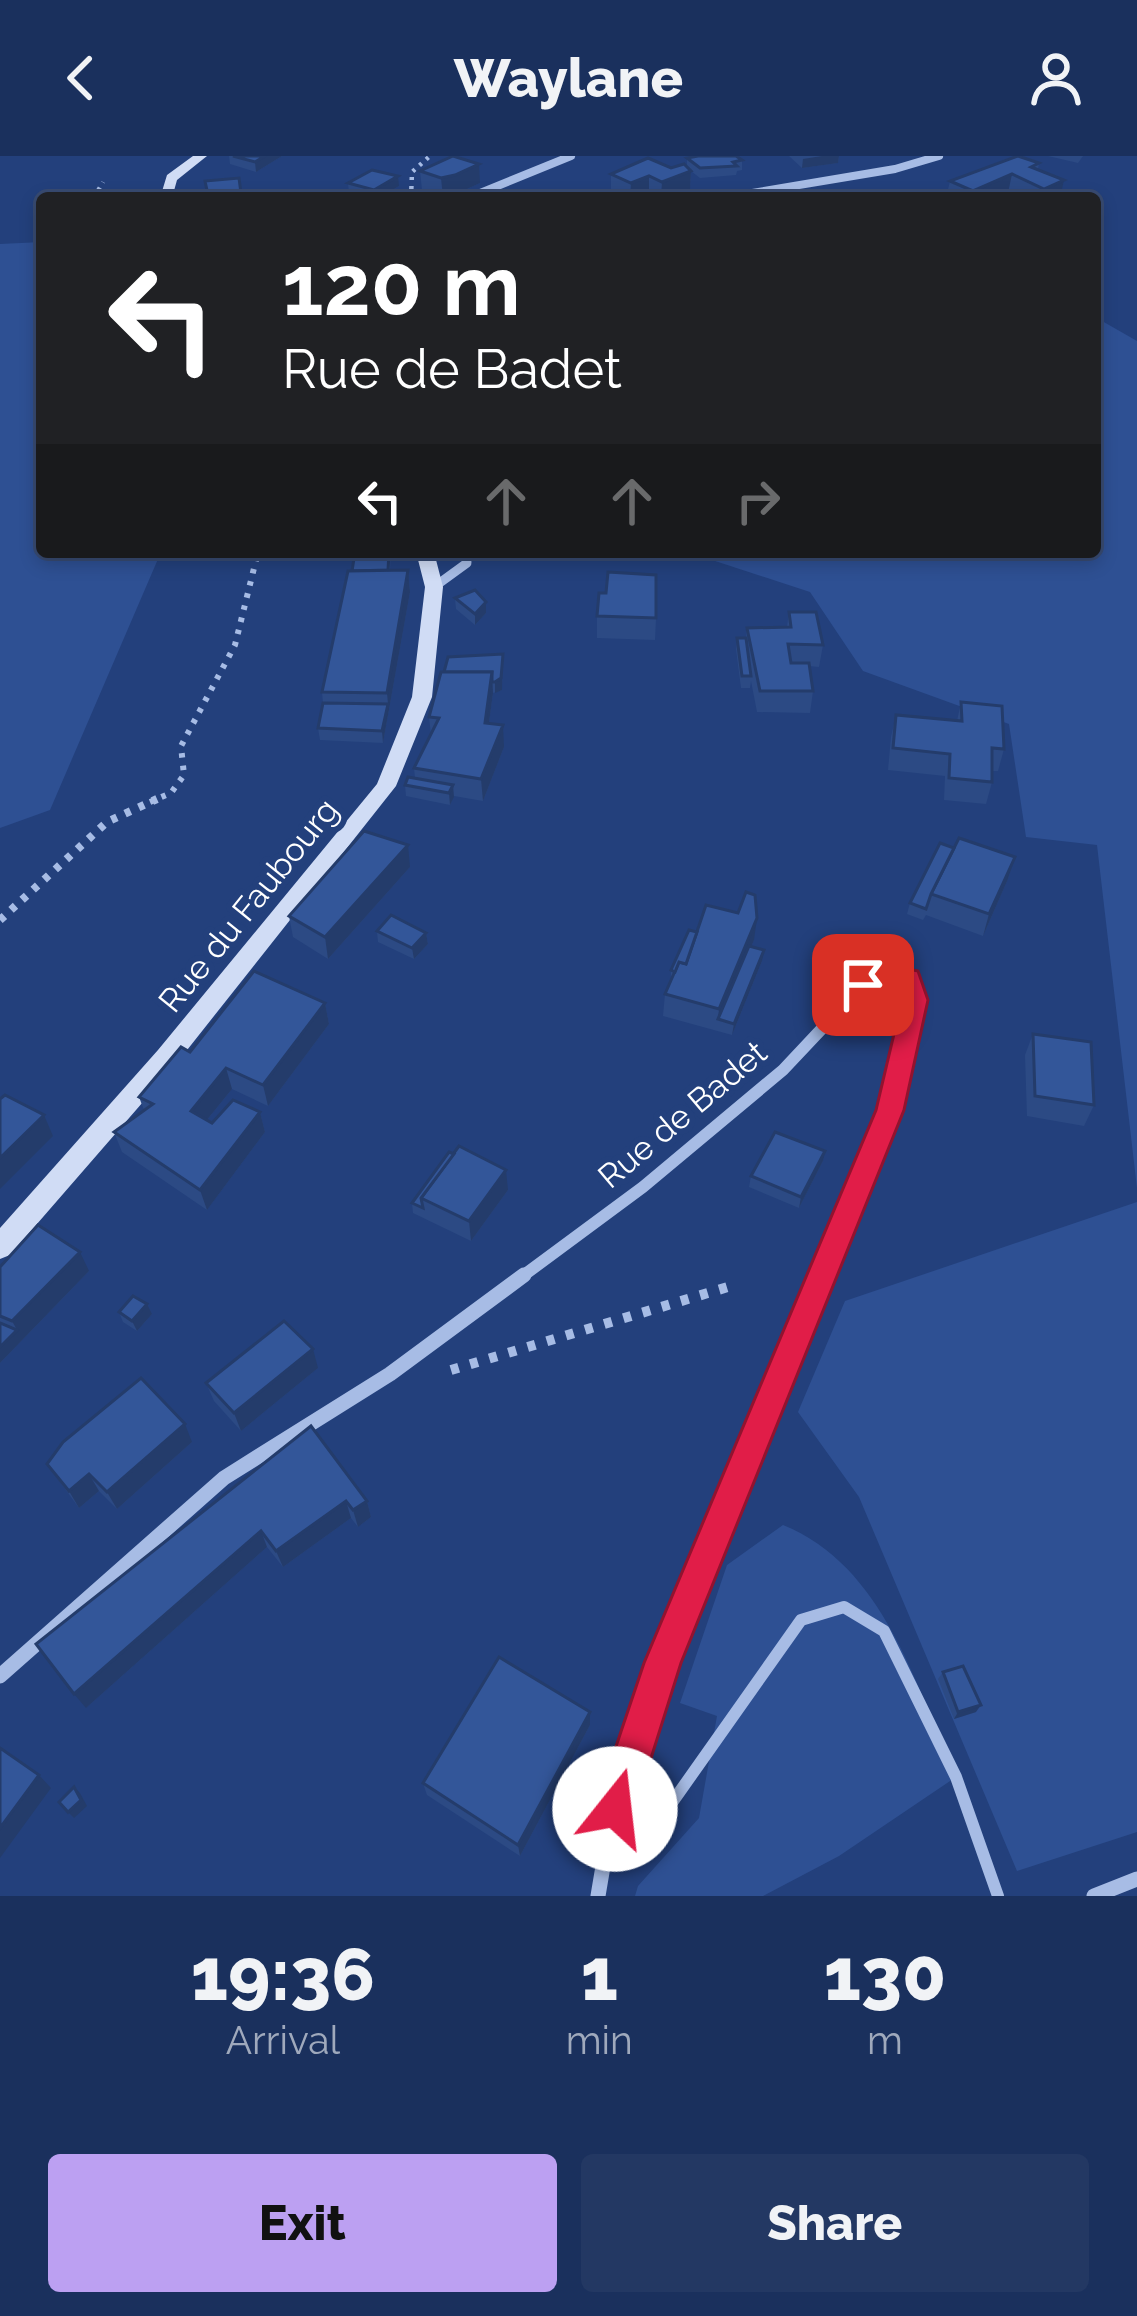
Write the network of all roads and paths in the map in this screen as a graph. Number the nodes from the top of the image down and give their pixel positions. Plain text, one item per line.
1 (201, 156) edge
2 (430, 156) edge
3 (571, 156) edge
4 (938, 156) edge
5 (103, 182) dead end
6 (97, 192) edge
7 (168, 192) edge
8 (411, 192) edge
9 (484, 192) edge
10 (758, 192) edge
11 (257, 558) edge
12 (427, 558) edge
13 (467, 558) edge
14 (434, 587) junction
15 (0, 920) edge
16 (0, 1247) edge
17 (728, 1287) dead end
18 (449, 1371) dead end
19 (0, 1676) edge
20 (603, 1853) junction
21 (1137, 1879) edge
22 (598, 1896) edge
23 (998, 1896) edge
24 (1094, 1896) edge

1 - 7 main road
2 - 8 path
3 - 9 street
4 - 10 street
5 - 6 path
11 - 15 path
12 - 14 main road, Rue du Faubourg
13 - 14 street
14 - 16 main road, Rue du Faubourg
17 - 18 path
19 - 20 street, Rue de Badet
20 - 22 street, Rue de Badet
20 - 23 lane
21 - 24 street

